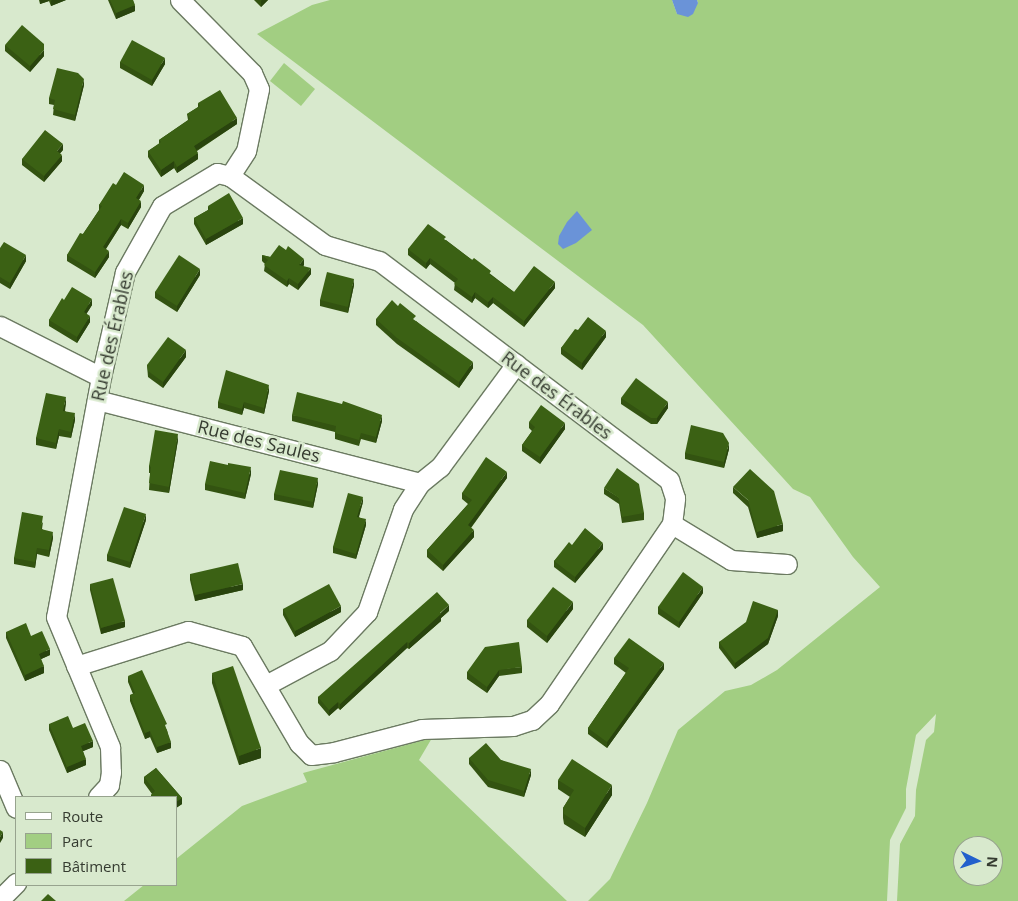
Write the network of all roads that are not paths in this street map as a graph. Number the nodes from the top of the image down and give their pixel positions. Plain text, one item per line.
1 (180, 0) edge
2 (230, 176) junction
3 (0, 326) edge
4 (516, 364) junction
5 (101, 377) junction
6 (97, 400) junction
7 (420, 482) junction
8 (672, 524) junction
9 (787, 564) dead end
10 (76, 666) junction
11 (266, 685) junction
12 (0, 770) edge
13 (99, 796) edge
14 (15, 806) edge
15 (15, 884) edge
16 (0, 899) edge

1 - 2 street
2 - 4 street, Rue des Érables
2 - 5 street, Rue des Érables
3 - 5 street
4 - 7 street
4 - 8 street, Rue des Érables
5 - 6 street, Rue des Érables
6 - 7 street, Rue des Saules
6 - 10 street, Rue des Érables
7 - 11 street
8 - 9 street
8 - 11 street, Rue des Érables
10 - 11 street, Rue des Érables
10 - 13 street, Rue des Érables
12 - 14 street
15 - 16 street

